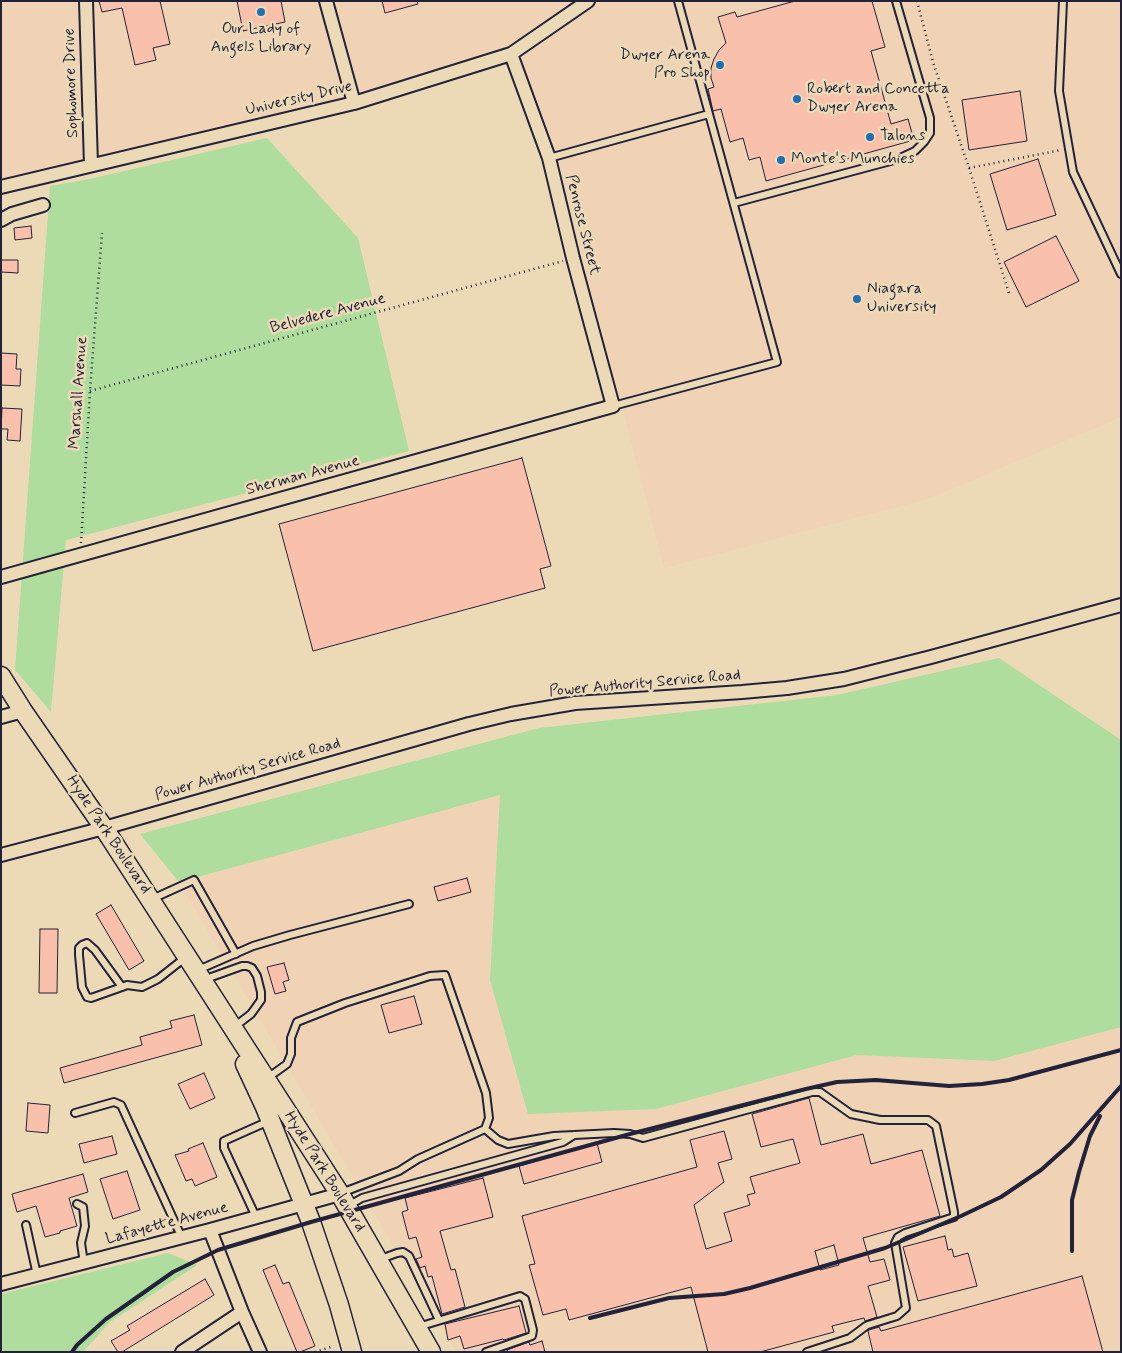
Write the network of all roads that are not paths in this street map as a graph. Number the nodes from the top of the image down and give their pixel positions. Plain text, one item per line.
1 (86, 1) edge
2 (326, 1) edge
3 (588, 1) edge
4 (678, 1) edge
5 (896, 1) edge
6 (1063, 1) edge
7 (511, 54) junction
8 (354, 103) junction
9 (709, 114) junction
10 (548, 158) junction
11 (91, 164) junction
12 (1, 187) edge
13 (734, 203) junction
14 (43, 205) dead end
15 (1, 220) edge
16 (1121, 274) edge
17 (613, 406) junction
18 (1, 577) edge
19 (1121, 605) edge
20 (1, 676) edge
21 (23, 711) junction
22 (1, 717) edge
23 (104, 828) junction
24 (1, 855) edge
25 (151, 900) junction
26 (409, 904) dead end
27 (236, 954) junction
28 (187, 956) junction
29 (200, 975) junction
30 (122, 987) junction
31 (212, 996) junction
32 (233, 1028) junction
33 (266, 1079) junction
34 (75, 1113) dead end
35 (271, 1120) junction
36 (485, 1129) junction
37 (574, 1135) junction
38 (343, 1200) junction
39 (304, 1203) junction
40 (77, 1204) dead end
41 (256, 1217) junction
42 (26, 1225) dead end
43 (210, 1230) junction
44 (182, 1238) junction
45 (378, 1260) junction
46 (84, 1263) junction
47 (37, 1275) junction
48 (1, 1284) edge
49 (242, 1312) junction
50 (439, 1320) junction
51 (416, 1327) junction
52 (182, 1352) edge
53 (260, 1352) edge
54 (352, 1352) edge
55 (431, 1352) edge
56 (486, 1352) edge
57 (807, 1352) edge

1 - 11 street, Sophomore Drive
2 - 8 street
3 - 7 street, University Drive
4 - 9 lane
5 - 13 lane
6 - 16 lane
7 - 8 street, University Drive
7 - 10 street, Penrose Street
8 - 11 street, University Drive
9 - 10 lane
9 - 13 lane
10 - 17 street, Penrose Street
11 - 12 street, University Drive
13 - 17 lane
14 - 15 street
17 - 18 street, Sherman Avenue
19 - 23 street, Power Authority Service Road
20 - 21 main road, Hyde Park Boulevard
21 - 22 street
21 - 23 main road, Hyde Park Boulevard
23 - 24 street, Power Authority Service Road
23 - 25 main road, Hyde Park Boulevard
25 - 27 lane
25 - 28 main road, Hyde Park Boulevard
26 - 27 lane
27 - 29 lane
28 - 29 main road, Hyde Park Boulevard
28 - 30 lane
29 - 31 main road, Hyde Park Boulevard
29 - 32 lane
30 - 30 lane
31 - 32 main road, Hyde Park Boulevard
31 - 35 main road, Hyde Park Boulevard
32 - 33 main road, Hyde Park Boulevard
33 - 36 lane
33 - 38 main road, Hyde Park Boulevard
34 - 44 lane
35 - 39 main road, Hyde Park Boulevard
35 - 41 lane
36 - 37 lane
36 - 38 lane
37 - 38 lane
37 - 57 lane
38 - 39 street, Lafayette Avenue
38 - 45 main road, Hyde Park Boulevard
39 - 41 street, Lafayette Avenue
39 - 54 main road, Hyde Park Boulevard
40 - 46 lane
41 - 43 street, Lafayette Avenue
42 - 47 lane
43 - 44 street, Lafayette Avenue
43 - 49 street
44 - 46 street, Lafayette Avenue
45 - 50 lane
45 - 51 main road, Hyde Park Boulevard
46 - 47 street, Lafayette Avenue
47 - 48 street, Lafayette Avenue
49 - 52 street
49 - 53 street
50 - 51 lane
50 - 56 lane
51 - 55 main road, Hyde Park Boulevard

